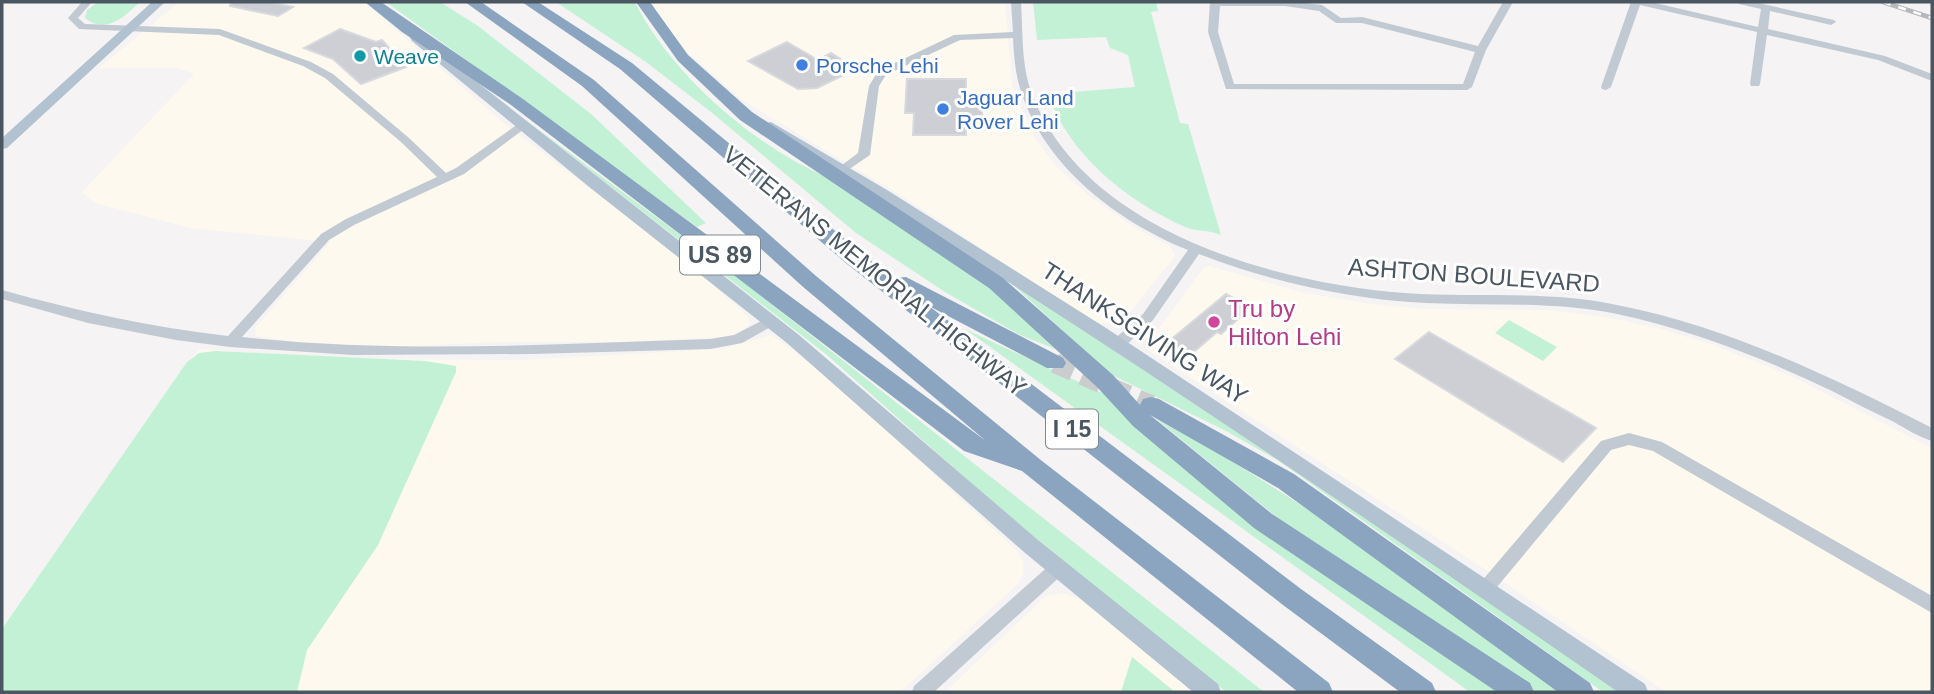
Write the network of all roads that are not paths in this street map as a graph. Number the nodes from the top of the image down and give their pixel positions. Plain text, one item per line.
1 (88, 2) edge
2 (158, 2) edge
3 (372, 2) edge
4 (472, 2) edge
5 (529, 2) edge
6 (643, 2) edge
7 (1016, 2) edge
8 (1508, 2) edge
9 (1638, 2) edge
10 (1742, 2) edge
11 (1216, 3) edge
12 (1766, 7) junction
13 (1831, 22) dead end
14 (129, 29) junction
15 (1764, 31) junction
16 (410, 34) junction
17 (1018, 35) junction
18 (1481, 50) junction
19 (1932, 78) edge
20 (1755, 84) dead end
21 (1606, 86) dead end
22 (712, 88) junction
23 (522, 126) junction
24 (2, 145) edge
25 (844, 168) junction
26 (445, 179) junction
27 (1196, 248) junction
28 (854, 259) junction
29 (2, 295) edge
30 (771, 321) junction
31 (230, 342) junction
32 (1117, 345) junction
33 (1055, 363) tunnel mouth
34 (1151, 405) tunnel mouth
35 (1932, 435) edge
36 (1034, 468) junction
37 (1058, 568) junction
38 (1486, 588) junction
39 (1932, 605) edge
40 (922, 692) edge
41 (1210, 692) edge
42 (1319, 692) edge
43 (1422, 692) edge
44 (1520, 692) edge
45 (1580, 692) edge
46 (1637, 692) edge

1 - 14 street
2 - 14 main road
3 - 16 highway, US 89
4 - 36 highway, VETERANS MEMORIAL HIGHWAY / I 15
5 - 28 highway, VETERANS MEMORIAL HIGHWAY / I 15
6 - 22 highway, THANKSGIVING WAY
7 - 17 street, ASHTON BOULEVARD
8 - 18 street
9 - 15 street
9 - 21 street
10 - 12 street
11 - 18 street
11 - 18 street
12 - 13 street
12 - 15 street
14 - 24 main road
14 - 26 street
15 - 19 street
15 - 20 street
16 - 23 main road
16 - 36 highway, US 89
17 - 25 street
17 - 27 street, ASHTON BOULEVARD
22 - 25 main road, THANKSGIVING WAY
22 - 44 highway
23 - 26 street
23 - 30 main road
25 - 32 main road, THANKSGIVING WAY
26 - 31 street
27 - 32 street
27 - 35 street, ASHTON BOULEVARD
28 - 33 highway
28 - 43 highway, VETERANS MEMORIAL HIGHWAY / I 15
29 - 31 street
30 - 31 street
30 - 37 main road
32 - 38 main road, THANKSGIVING WAY
34 - 45 highway
36 - 42 highway, VETERANS MEMORIAL HIGHWAY / I 15
37 - 40 street
37 - 41 main road
38 - 39 street
38 - 46 main road, THANKSGIVING WAY

